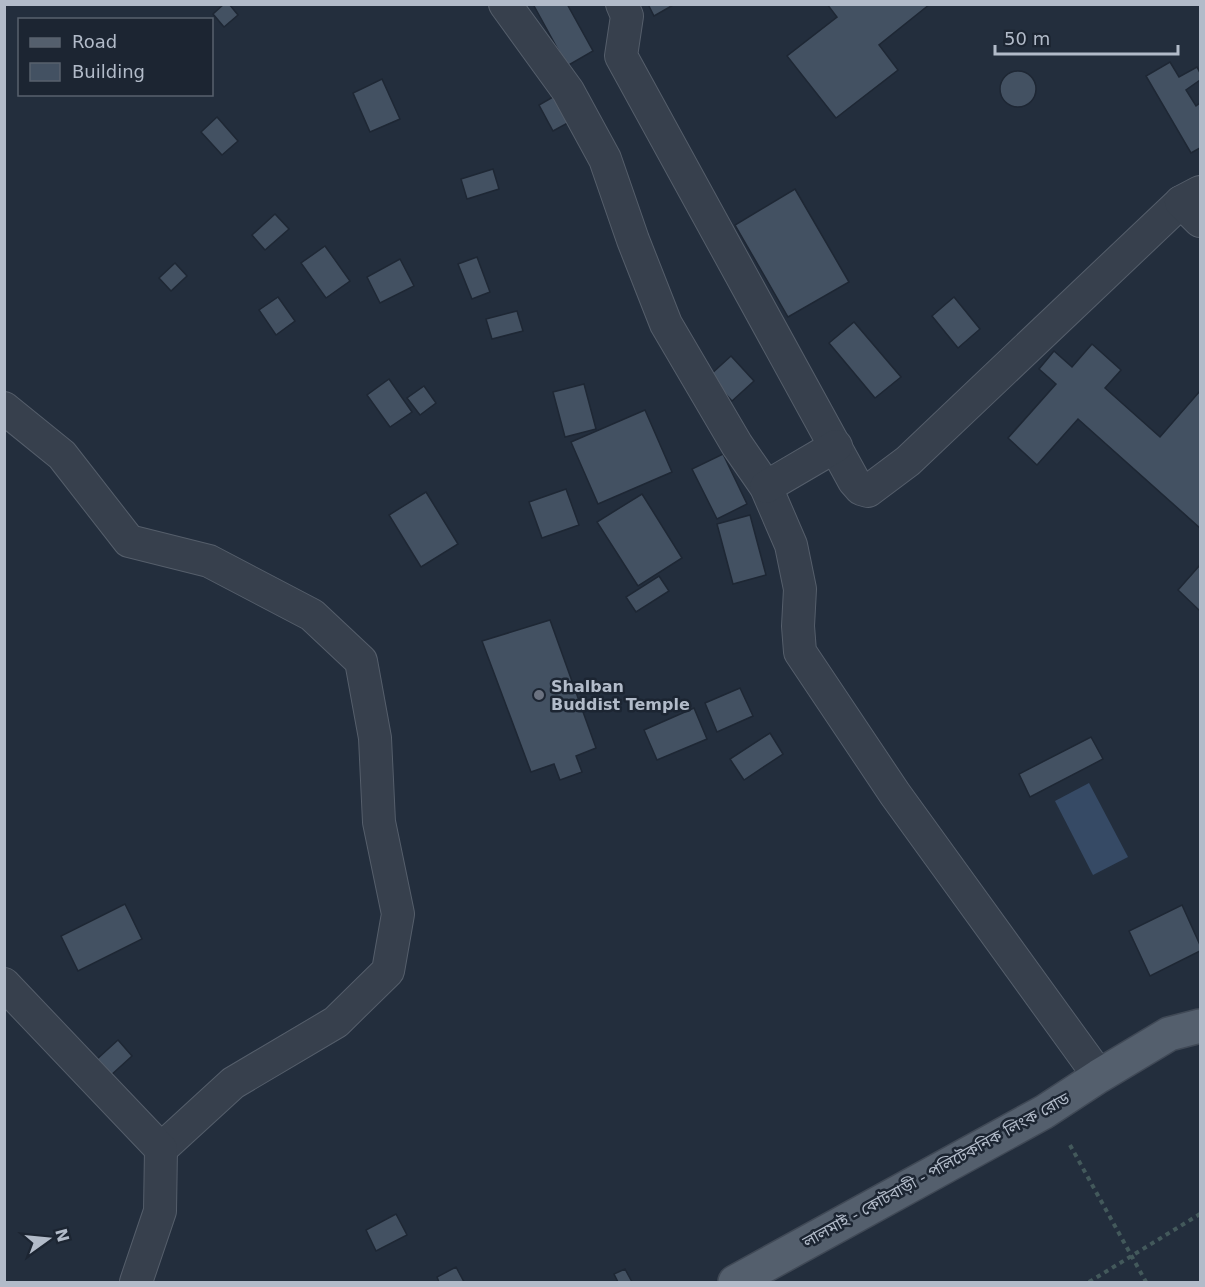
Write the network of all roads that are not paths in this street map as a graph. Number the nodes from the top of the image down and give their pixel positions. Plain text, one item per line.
1 (505, 4) edge
2 (622, 4) edge
3 (1194, 205) edge
4 (4, 408) edge
5 (836, 446) junction
6 (766, 487) junction
7 (4, 984) edge
8 (1200, 1026) edge
9 (1099, 1076) junction
10 (161, 1149) junction
11 (136, 1282) edge
12 (735, 1282) edge

1 - 6 street
2 - 5 street
3 - 5 street
4 - 10 street
5 - 6 street
6 - 9 street
7 - 10 street
8 - 9 main road, লালমাই - কোটবাড়ী - পলিটেকনিক লিংক রোড
9 - 12 main road, লালমাই - কোটবাড়ী - পলিটেকনিক লিংক রোড
10 - 11 street

